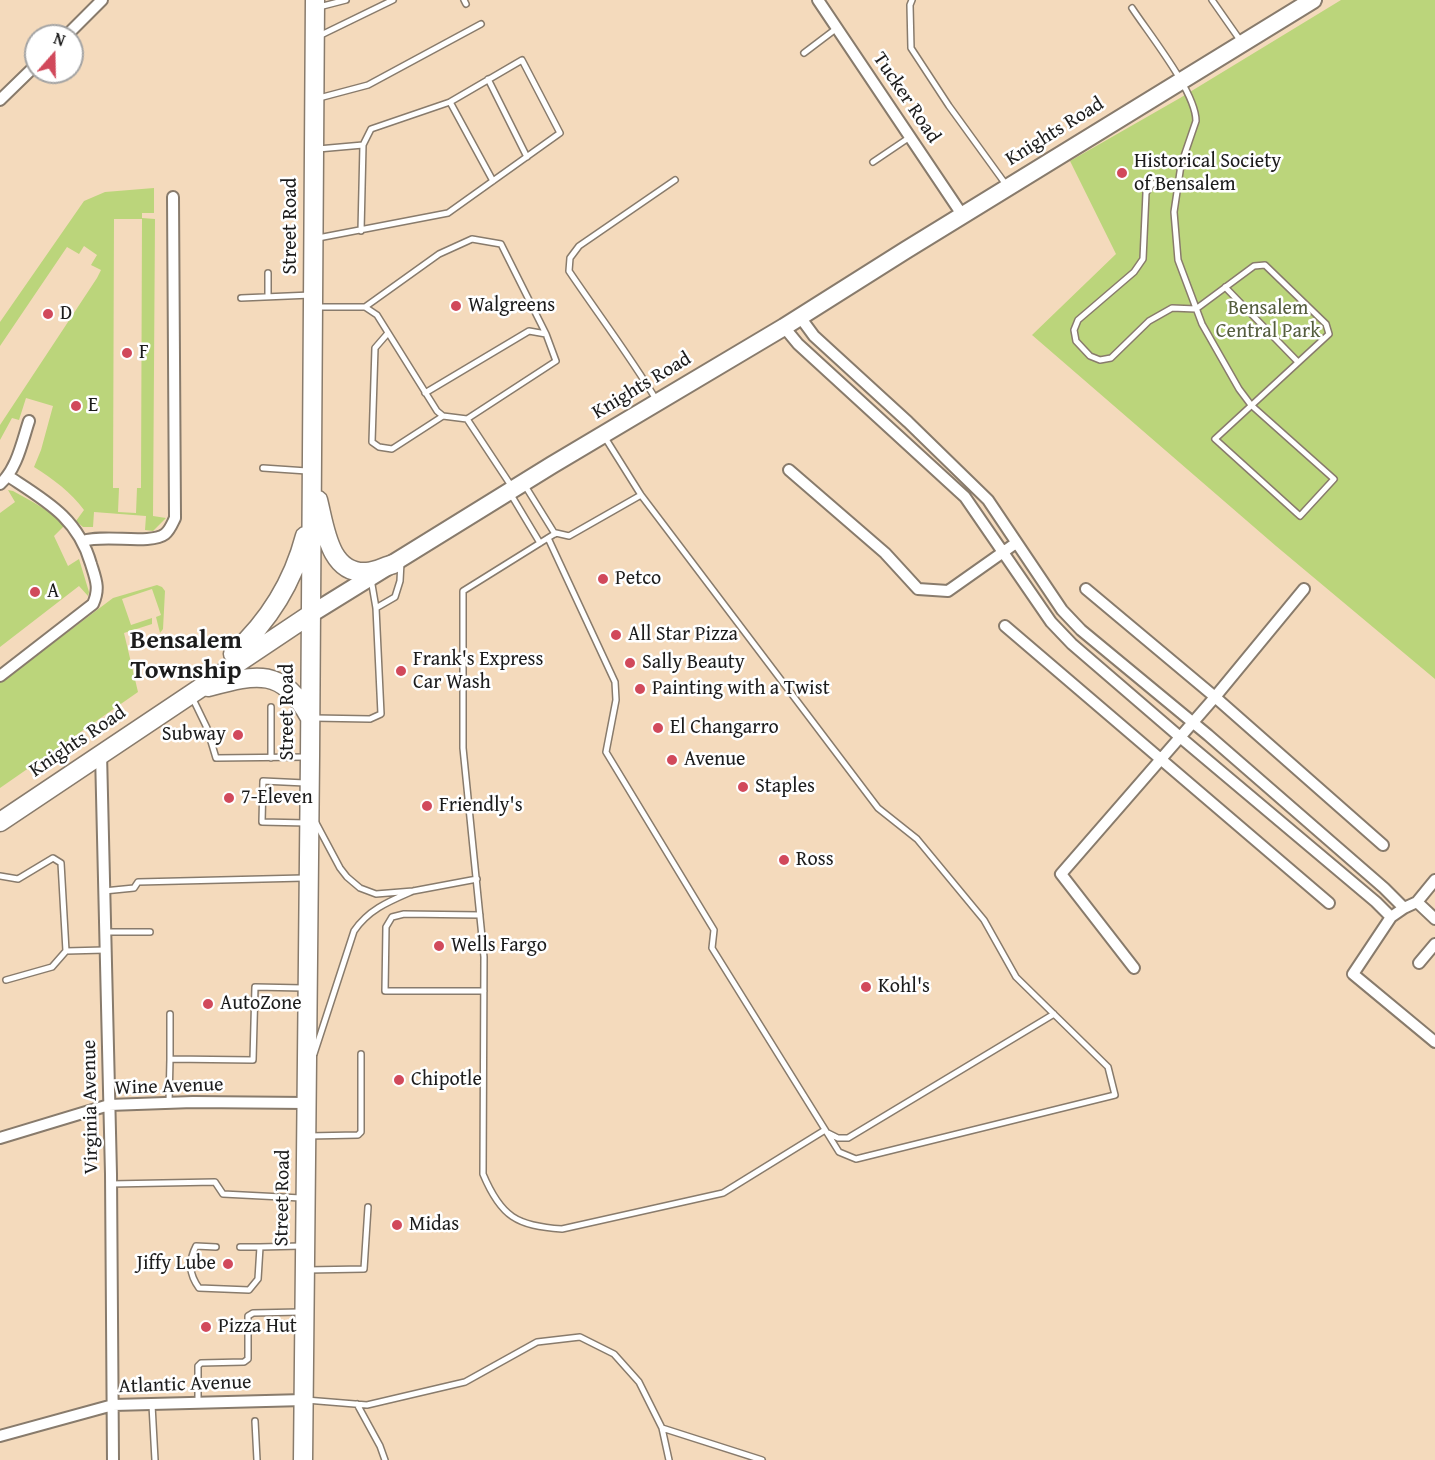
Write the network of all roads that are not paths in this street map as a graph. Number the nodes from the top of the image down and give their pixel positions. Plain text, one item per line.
1 (102, 0) edge
2 (346, 0) edge
3 (393, 0) edge
4 (818, 0) edge
5 (912, 0) edge
6 (1212, 0) edge
7 (1313, 0) edge
8 (315, 4) edge
9 (1132, 8) dead end
10 (78, 24) edge
11 (481, 24) dead end
12 (837, 28) junction
13 (315, 38) junction
14 (1242, 44) junction
15 (804, 53) dead end
16 (24, 77) edge
17 (489, 79) junction
18 (1181, 81) junction
19 (314, 99) junction
20 (0, 100) edge
21 (450, 102) junction
22 (910, 136) junction
23 (363, 145) junction
24 (314, 150) junction
25 (527, 157) junction
26 (873, 162) dead end
27 (675, 180) dead end
28 (493, 181) junction
29 (1178, 184) junction
30 (1008, 188) junction
31 (173, 198) dead end
32 (963, 216) junction
33 (361, 231) junction
34 (313, 239) junction
35 (268, 273) dead end
36 (1225, 287) junction
37 (268, 297) junction
38 (241, 298) dead end
39 (313, 301) junction
40 (365, 307) junction
41 (1196, 309) junction
42 (800, 317) junction
43 (784, 327) junction
44 (388, 333) junction
45 (546, 334) junction
46 (1298, 362) junction
47 (425, 393) junction
48 (658, 403) junction
49 (1251, 405) junction
50 (443, 416) junction
51 (467, 419) junction
52 (29, 421) dead end
53 (604, 435) junction
54 (263, 468) dead end
55 (789, 470) dead end
56 (312, 474) junction
57 (4, 480) edge
58 (515, 488) junction
59 (641, 495) junction
60 (312, 502) junction
61 (555, 534) junction
62 (548, 538) junction
63 (83, 541) junction
64 (540, 543) junction
65 (1016, 543) junction
66 (1003, 554) junction
67 (398, 561) junction
68 (370, 578) junction
69 (1086, 589) dead end
70 (1304, 589) dead end
71 (376, 608) junction
72 (311, 614) junction
73 (1005, 626) dead end
74 (0, 676) edge
75 (192, 692) junction
76 (1215, 697) junction
77 (272, 707) dead end
78 (310, 718) junction
79 (1192, 722) junction
80 (1180, 737) junction
81 (101, 753) junction
82 (310, 757) junction
83 (271, 758) junction
84 (1160, 760) junction
85 (310, 783) junction
86 (309, 817) junction
87 (0, 822) edge
88 (1383, 845) dead end
89 (0, 876) edge
90 (309, 878) junction
91 (477, 879) junction
92 (1435, 880) edge
93 (104, 891) junction
94 (413, 891) junction
95 (1417, 902) junction
96 (1329, 903) dead end
97 (1404, 908) junction
98 (480, 915) junction
99 (1391, 917) junction
100 (1435, 919) edge
101 (105, 932) junction
102 (150, 932) dead end
103 (1435, 944) edge
104 (105, 950) junction
105 (66, 951) junction
106 (1419, 963) dead end
107 (1134, 968) dead end
108 (6, 980) dead end
109 (308, 988) junction
110 (484, 991) junction
111 (170, 1014) dead end
112 (1054, 1014) junction
113 (1435, 1042) edge
114 (361, 1054) dead end
115 (170, 1059) junction
116 (307, 1075) junction
117 (169, 1103) junction
118 (307, 1103) junction
119 (109, 1105) junction
120 (825, 1131) junction
121 (307, 1136) junction
122 (0, 1138) edge
123 (111, 1184) junction
124 (306, 1198) junction
125 (368, 1208) dead end
126 (305, 1246) junction
127 (216, 1247) dead end
128 (240, 1247) dead end
129 (260, 1247) junction
130 (305, 1270) junction
131 (305, 1311) junction
132 (304, 1400) junction
133 (198, 1402) junction
134 (152, 1403) junction
135 (357, 1404) junction
136 (113, 1405) junction
137 (255, 1421) dead end
138 (662, 1428) junction
139 (0, 1436) edge
140 (113, 1460) edge
141 (155, 1460) edge
142 (257, 1460) edge
143 (303, 1460) edge
144 (385, 1460) edge
145 (669, 1460) edge
146 (762, 1460) edge

1 - 10 street
2 - 8 lane
3 - 13 lane
4 - 12 street, Tucker Road
5 - 30 lane
6 - 14 lane
7 - 14 main road, Knights Road
8 - 13 main road, Street Road
9 - 18 lane
11 - 19 lane
12 - 15 lane
12 - 22 street, Tucker Road
13 - 19 main road, Street Road
14 - 18 main road, Knights Road
16 - 20 street
17 - 21 lane
17 - 25 lane
17 - 25 lane
18 - 29 lane
18 - 30 main road, Knights Road
19 - 24 main road, Street Road
21 - 23 lane
21 - 28 lane
22 - 26 lane
22 - 32 street, Tucker Road
23 - 24 lane
23 - 33 lane
24 - 34 main road, Street Road
25 - 28 lane
27 - 48 lane
28 - 33 lane
29 - 41 lane
29 - 41 lane
30 - 32 main road, Knights Road
31 - 63 street
32 - 42 main road, Knights Road
33 - 34 lane
34 - 39 main road, Street Road
35 - 37 lane
36 - 41 lane
36 - 46 lane
36 - 46 lane
37 - 38 lane
37 - 39 lane
39 - 40 lane
39 - 56 main road, Street Road
40 - 44 lane
40 - 45 lane
41 - 49 lane
42 - 43 main road, Knights Road
42 - 65 street
43 - 48 main road, Knights Road
43 - 66 street
44 - 47 lane
44 - 50 lane
45 - 47 lane
45 - 51 lane
46 - 49 lane
47 - 50 lane
48 - 53 main road, Knights Road
49 - 49 lane
50 - 51 lane
51 - 58 lane
52 - 57 street
53 - 58 main road, Knights Road
53 - 59 lane
54 - 56 lane
55 - 66 street
56 - 60 main road, Street Road
56 - 67 main road
57 - 63 street
58 - 61 lane
58 - 64 lane
58 - 67 main road, Knights Road
59 - 61 lane
59 - 112 lane
60 - 72 main road, Street Road
60 - 75 main road
61 - 62 lane
62 - 64 lane
62 - 120 lane
63 - 74 street
64 - 91 lane
65 - 66 street
65 - 79 street
66 - 80 street
67 - 68 main road, Knights Road
67 - 71 lane
68 - 71 lane
68 - 72 main road, Knights Road
69 - 76 street
70 - 76 street
71 - 78 lane
72 - 75 main road, Knights Road
72 - 78 main road, Street Road
73 - 84 street
75 - 78 main road
75 - 81 main road, Knights Road
75 - 83 lane
76 - 79 street
76 - 88 street
77 - 83 lane
78 - 82 main road, Street Road
79 - 80 street
79 - 97 street
80 - 84 street
80 - 99 street
81 - 87 main road, Knights Road
81 - 93 street, Virginia Avenue
82 - 83 lane
82 - 85 main road, Street Road
84 - 96 street
84 - 107 street
85 - 86 main road, Street Road
85 - 86 lane
86 - 90 main road, Street Road
86 - 94 lane
89 - 105 lane
90 - 93 lane
90 - 109 main road, Street Road
91 - 94 lane
91 - 98 lane
92 - 95 street
93 - 101 street, Virginia Avenue
94 - 116 lane
95 - 97 street
95 - 100 street
97 - 99 street
98 - 110 lane
98 - 110 lane
99 - 113 street
101 - 102 lane
101 - 104 street, Virginia Avenue
103 - 106 street
104 - 105 lane
104 - 119 street, Virginia Avenue
105 - 108 lane
109 - 115 lane
109 - 116 main road, Street Road
110 - 120 lane
111 - 115 lane
112 - 120 lane
112 - 120 lane
114 - 121 lane
115 - 117 lane
116 - 118 main road, Street Road
117 - 118 street, Wine Avenue
117 - 119 street, Wine Avenue
118 - 121 main road, Street Road
119 - 122 street, Wine Avenue
119 - 123 street, Virginia Avenue
121 - 124 main road, Street Road
123 - 124 lane
123 - 136 street, Virginia Avenue
124 - 126 main road, Street Road
125 - 130 lane
126 - 129 lane
126 - 130 main road, Street Road
127 - 129 lane
128 - 129 lane
130 - 131 main road, Street Road
131 - 132 main road, Street Road
131 - 133 lane
132 - 133 street, Atlantic Avenue
132 - 135 lane
132 - 143 main road, Street Road
133 - 134 street, Atlantic Avenue
134 - 136 street, Atlantic Avenue
134 - 141 lane
135 - 138 lane
135 - 144 lane
136 - 139 street, Atlantic Avenue
136 - 140 street, Virginia Avenue
137 - 142 lane
138 - 145 lane
138 - 146 lane

